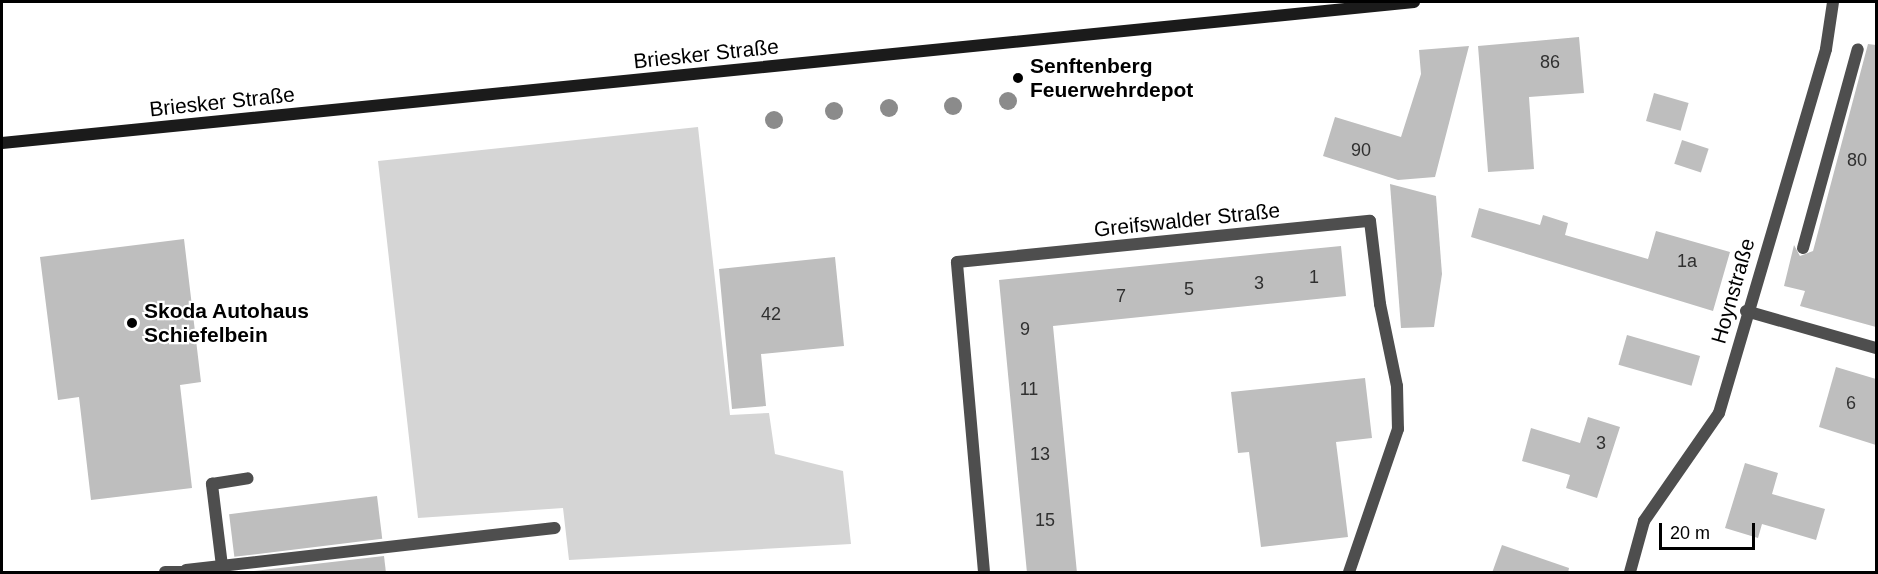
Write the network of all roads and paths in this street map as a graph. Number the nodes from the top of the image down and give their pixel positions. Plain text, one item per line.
1 (1414, 2) edge
2 (1833, 2) edge
3 (1858, 49) dead end
4 (2, 143) edge
5 (1803, 248) dead end
6 (1746, 311) junction
7 (1876, 348) edge
8 (248, 478) dead end
9 (555, 528) dead end
10 (222, 566) junction
11 (186, 571) edge
12 (165, 573) edge
13 (984, 573) edge
14 (1349, 573) edge
15 (1630, 573) edge

1 - 4 main road, Briesker Straße
2 - 6 street, Hoynstraße
3 - 5 street
6 - 7 street
6 - 15 street, Hoynstraße
8 - 10 street
9 - 10 street
10 - 11 street
11 - 12 street
13 - 14 street, Greifswalder Straße

